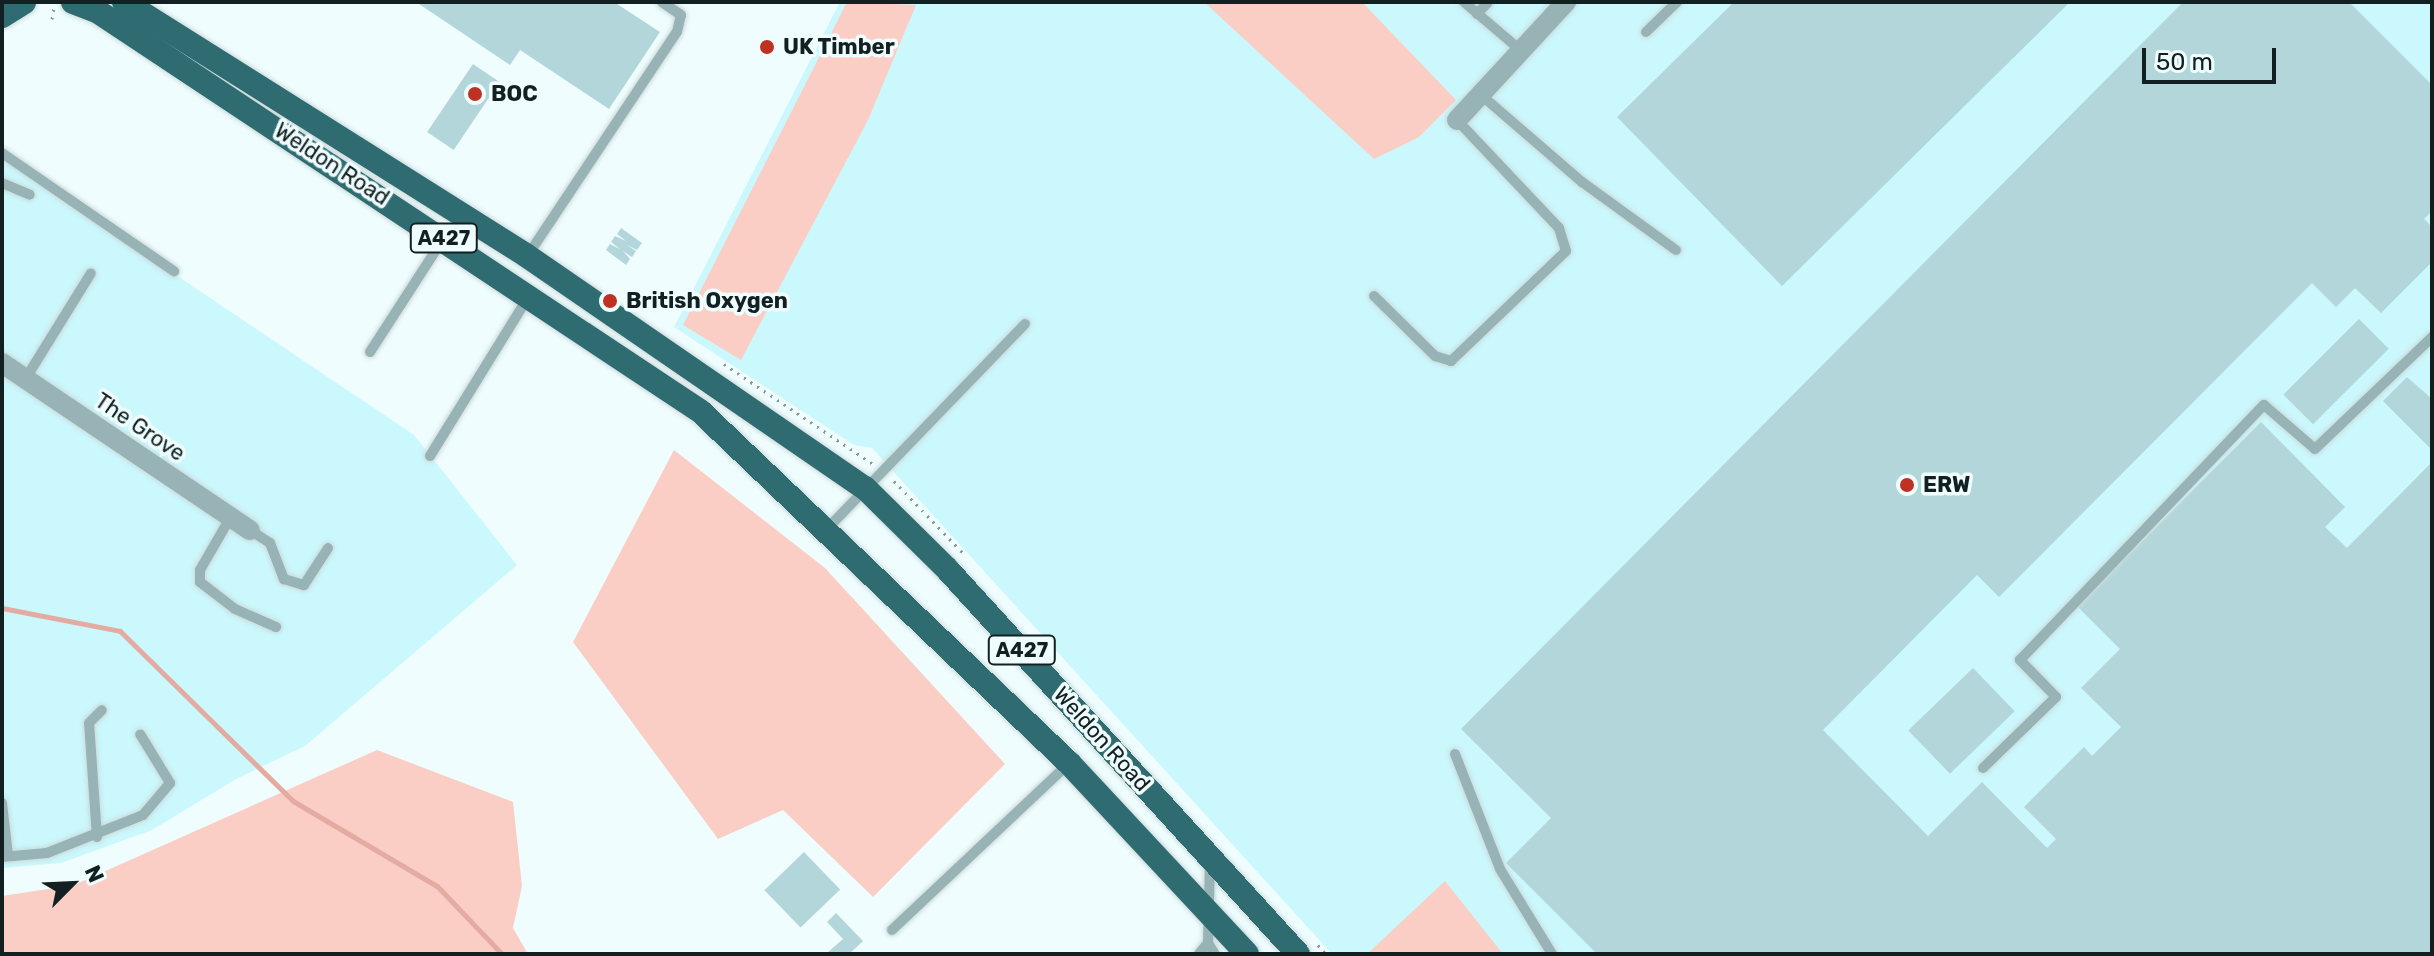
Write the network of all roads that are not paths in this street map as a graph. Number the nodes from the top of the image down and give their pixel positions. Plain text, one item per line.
1 (24, 2) edge
2 (124, 2) edge
3 (662, 2) edge
4 (1464, 2) edge
5 (1488, 2) edge
6 (1566, 2) edge
7 (1677, 2) edge
8 (62, 7) edge
9 (1477, 14) junction
10 (2, 16) edge
11 (1646, 32) dead end
12 (1519, 49) junction
13 (1480, 94) junction
14 (1457, 120) joint
15 (2, 153) edge
16 (2, 183) edge
17 (30, 195) dead end
18 (444, 238) junction
19 (1676, 250) dead end
20 (527, 256) junction
21 (174, 271) dead end
22 (91, 273) dead end
23 (531, 294) junction
24 (1374, 296) dead end
25 (1025, 324) dead end
26 (2432, 337) edge
27 (370, 352) dead end
28 (2, 363) edge
29 (26, 378) junction
30 (430, 456) dead end
31 (865, 488) junction
32 (230, 518) junction
33 (827, 529) junction
34 (250, 530) joint
35 (328, 548) dead end
36 (276, 627) dead end
37 (102, 710) dead end
38 (140, 734) dead end
39 (1455, 754) dead end
40 (1069, 763) junction
41 (1983, 768) dead end
42 (2, 803) edge
43 (97, 837) junction
44 (5, 856) edge
45 (1211, 858) junction
46 (1207, 907) junction
47 (892, 930) dead end
48 (1208, 943) junction
49 (1199, 954) edge
50 (1215, 954) edge
51 (1247, 954) edge
52 (1298, 954) edge
53 (1552, 954) edge

1 - 10 highway
2 - 20 highway, Weldon Road / A427
3 - 20 lane
4 - 9 lane
5 - 9 lane
6 - 12 street
7 - 11 lane
8 - 18 highway, Weldon Road / A427
9 - 12 lane
12 - 13 street
13 - 14 street
13 - 19 lane
14 - 24 lane
15 - 21 lane
16 - 17 lane
18 - 23 highway, Weldon Road / A427
18 - 27 lane
20 - 31 highway, Weldon Road / A427
22 - 29 lane
23 - 30 lane
23 - 33 highway, Weldon Road / A427
25 - 31 lane
26 - 41 lane
28 - 29 street, The Grove
29 - 32 street, The Grove
31 - 33 lane
31 - 45 highway, Weldon Road / A427
32 - 34 street, The Grove
32 - 36 lane
33 - 40 highway, Weldon Road / A427
34 - 35 lane
37 - 43 lane
38 - 43 lane
39 - 53 lane
40 - 46 highway, Weldon Road / A427
40 - 47 lane
42 - 44 lane
43 - 44 lane
45 - 46 lane
45 - 52 highway, Weldon Road / A427
46 - 48 lane
46 - 51 highway, Weldon Road / A427
48 - 49 lane
48 - 50 lane

